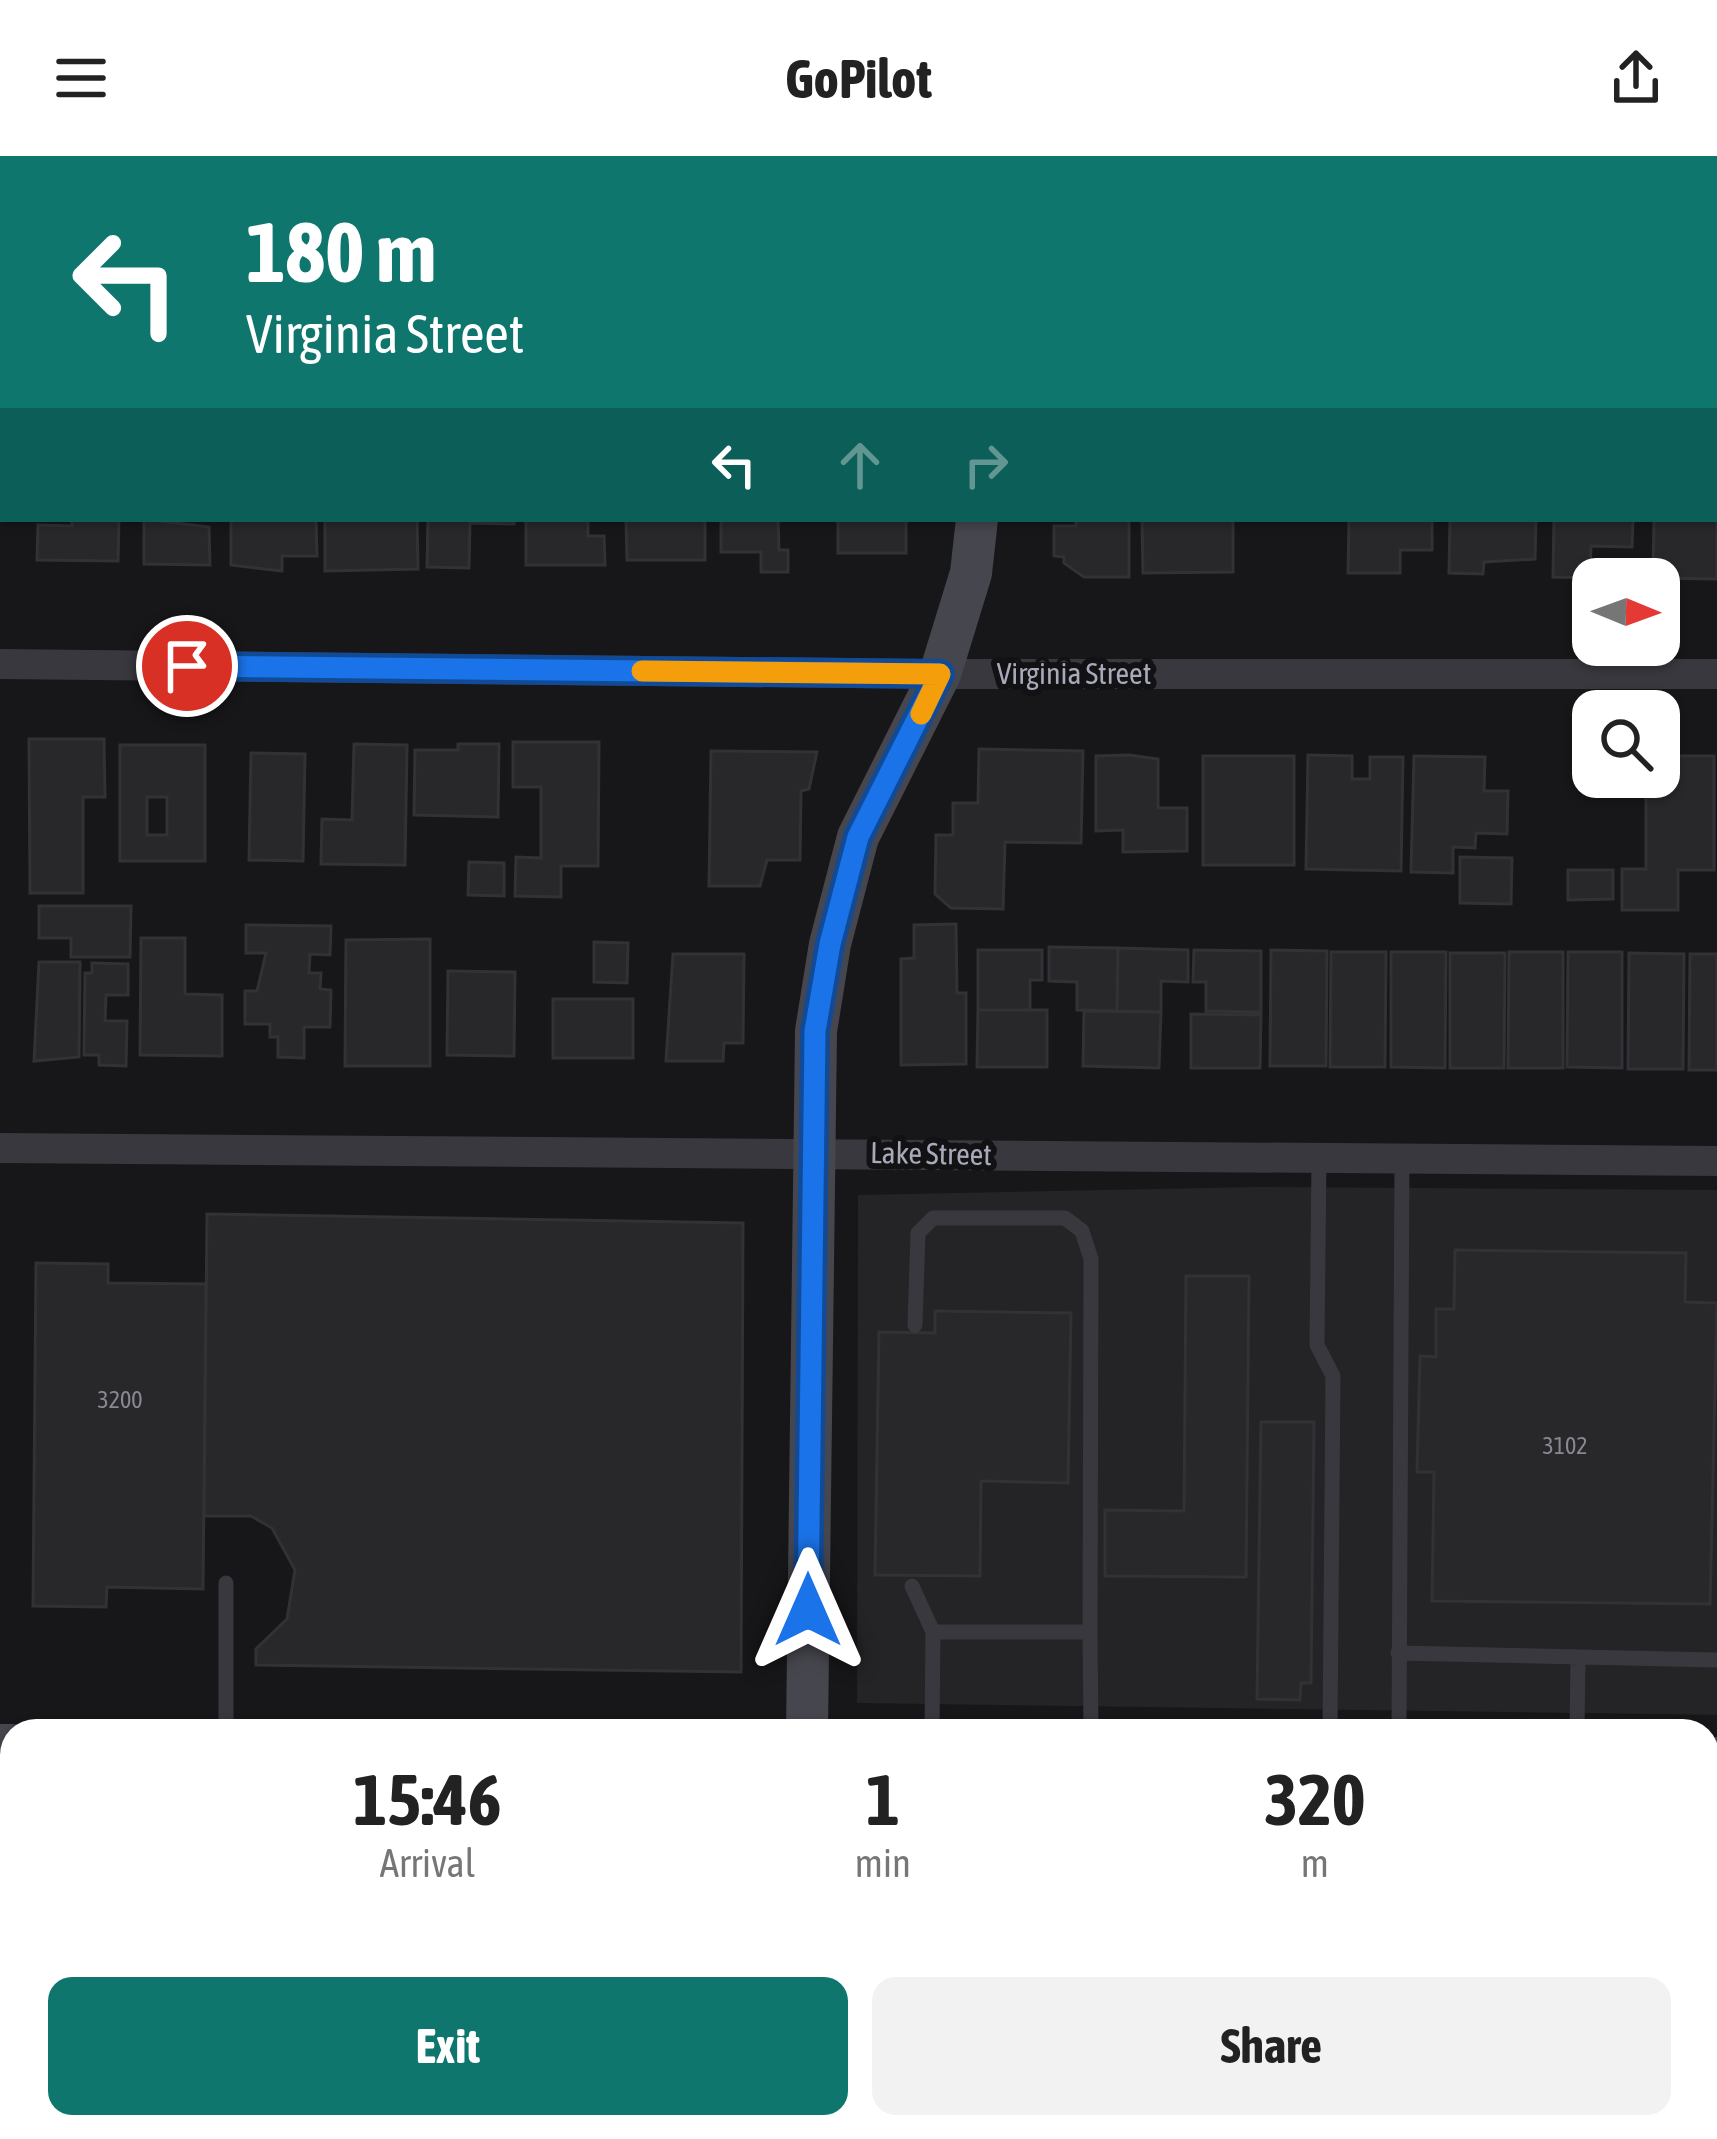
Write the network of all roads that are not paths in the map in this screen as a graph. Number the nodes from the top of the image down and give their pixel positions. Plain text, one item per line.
1 (977, 522) edge
2 (0, 664) edge
3 (940, 674) junction
4 (1717, 674) edge
5 (0, 1148) edge
6 (812, 1153) junction
7 (1319, 1158) junction
8 (1402, 1158) junction
9 (1717, 1161) edge
10 (915, 1325) dead end
11 (226, 1583) dead end
12 (912, 1586) dead end
13 (933, 1632) junction
14 (1090, 1632) junction
15 (1398, 1653) junction
16 (1578, 1657) junction
17 (1717, 1660) edge
18 (226, 1719) edge
19 (807, 1719) edge
20 (932, 1719) edge
21 (1091, 1719) edge
22 (1330, 1719) edge
23 (1399, 1719) edge
24 (1577, 1719) edge

1 - 3 street
2 - 3 street, Virginia Street
3 - 4 street, Virginia Street
3 - 6 street
5 - 6 street, Lake Street
6 - 7 street, Lake Street
6 - 19 street
7 - 8 street, Lake Street
7 - 22 lane
8 - 9 street, Lake Street
8 - 15 lane
10 - 14 lane
11 - 18 lane
12 - 13 lane
13 - 14 lane
13 - 20 lane
14 - 21 lane
15 - 16 lane
15 - 23 lane
16 - 17 lane
16 - 24 lane

